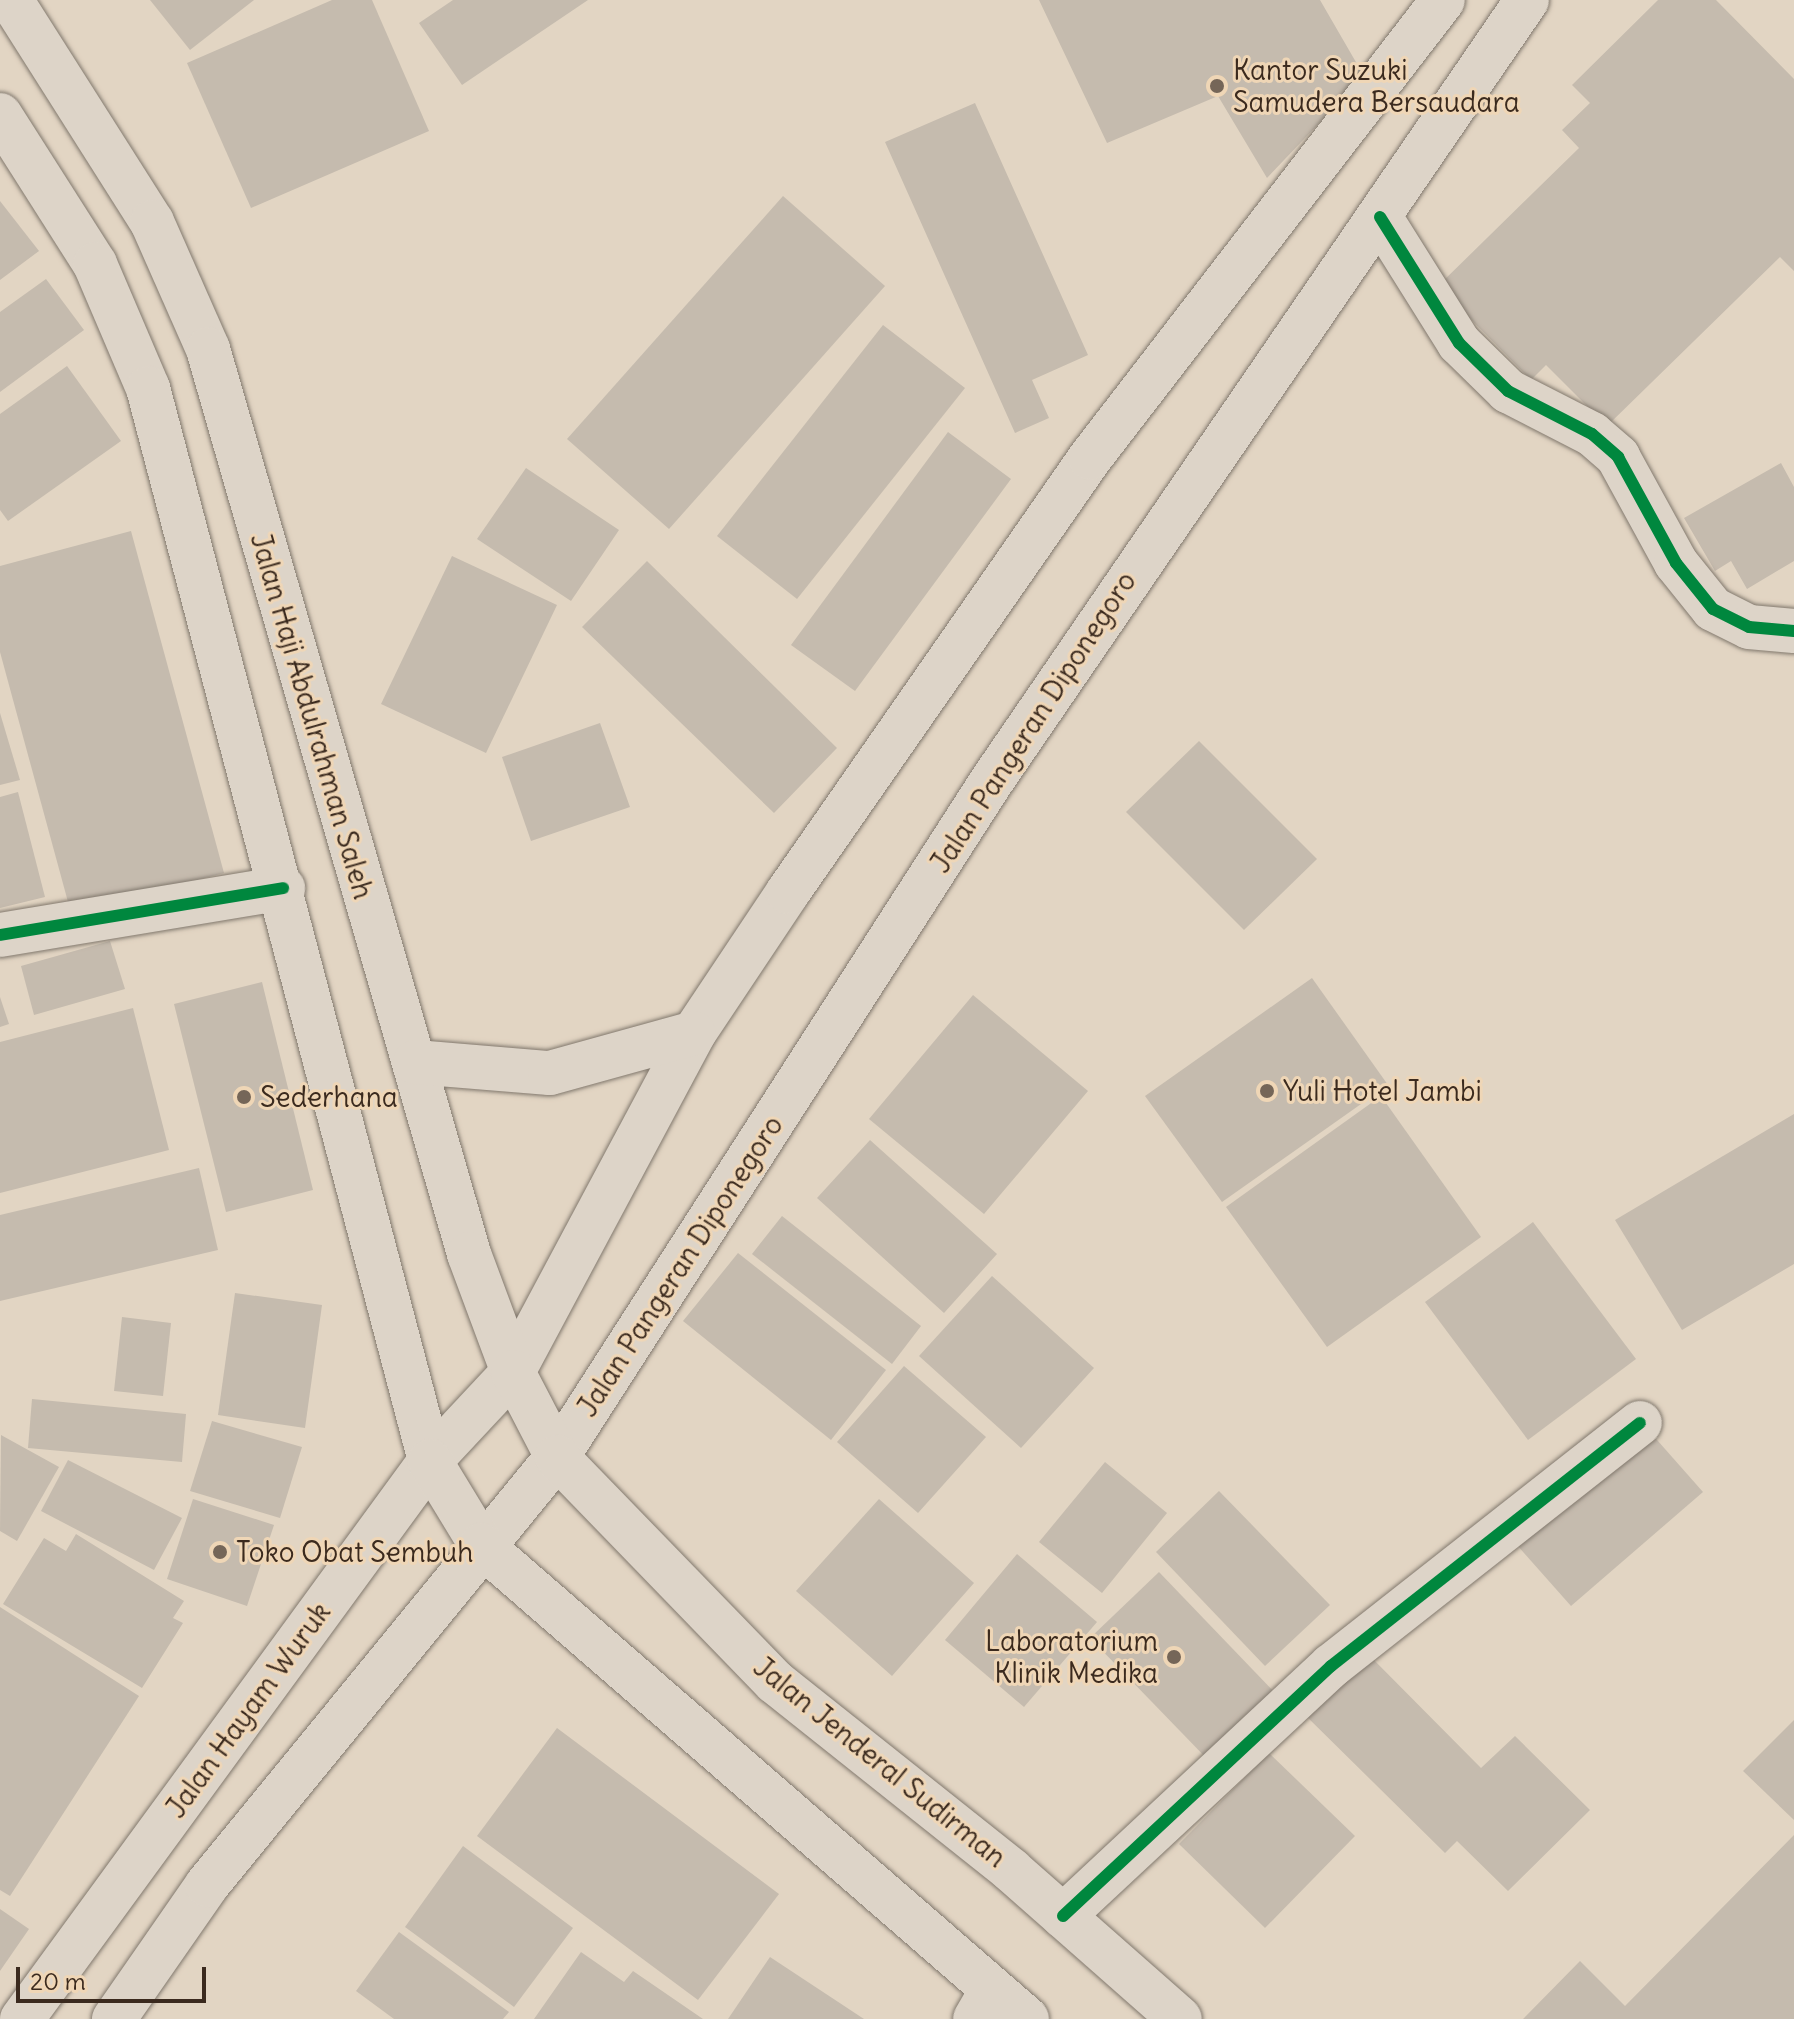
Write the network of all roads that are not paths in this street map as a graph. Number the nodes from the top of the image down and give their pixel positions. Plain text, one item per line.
1 (11, 0) edge
2 (1527, 0) edge
3 (1427, 8) edge
4 (0, 115) edge
5 (1380, 217) junction
6 (1794, 631) edge
7 (283, 888) junction
8 (0, 935) edge
9 (694, 1033) junction
10 (415, 1062) junction
11 (513, 1372) junction
12 (1640, 1423) dead end
13 (557, 1457) junction
14 (430, 1461) junction
15 (481, 1545) junction
16 (1063, 1916) junction
17 (983, 2005) edge
18 (22, 2019) edge
19 (114, 2019) edge
20 (1027, 2019) edge
21 (1180, 2019) edge

1 - 10 main road, Jalan Haji Abdulrahman Saleh
2 - 5 main road, Jalan Pangeran Diponegoro
3 - 9 main road
4 - 7 main road
5 - 6 main road
5 - 13 main road, Jalan Pangeran Diponegoro
7 - 8 main road
7 - 14 main road
9 - 10 main road
9 - 11 main road
10 - 11 main road, Jalan Haji Abdulrahman Saleh
11 - 13 main road, Jalan Haji Abdulrahman Saleh
11 - 14 main road, Jalan Hayam Wuruk
12 - 16 main road
13 - 15 main road, Jalan Pangeran Diponegoro
13 - 16 main road, Jalan Jenderal Sudirman
14 - 15 main road
14 - 18 main road, Jalan Hayam Wuruk
15 - 17 main road
15 - 19 main road
16 - 21 main road, Jalan Jenderal Sudirman
17 - 20 main road

